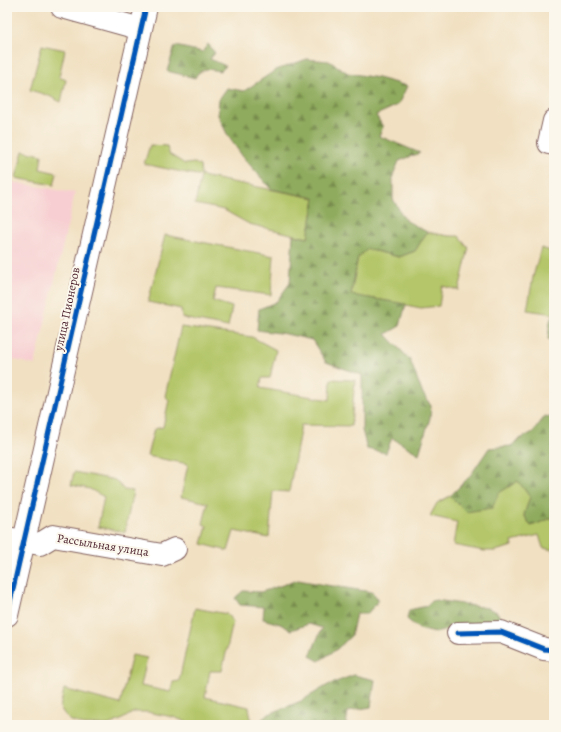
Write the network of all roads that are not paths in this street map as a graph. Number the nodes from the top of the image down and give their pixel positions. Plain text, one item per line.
1 (62, 7) edge
2 (146, 7) edge
3 (141, 29) junction
4 (554, 121) edge
5 (552, 144) edge
6 (15, 540) edge
7 (175, 548) dead end
8 (7, 615) edge
9 (458, 633) dead end
10 (554, 650) edge

1 - 3 street
2 - 3 street, улица Пионеров
3 - 6 street, улица Пионеров
4 - 5 street
6 - 7 street, Рассыльная улица
6 - 8 street, улица Пионеров
9 - 10 street

